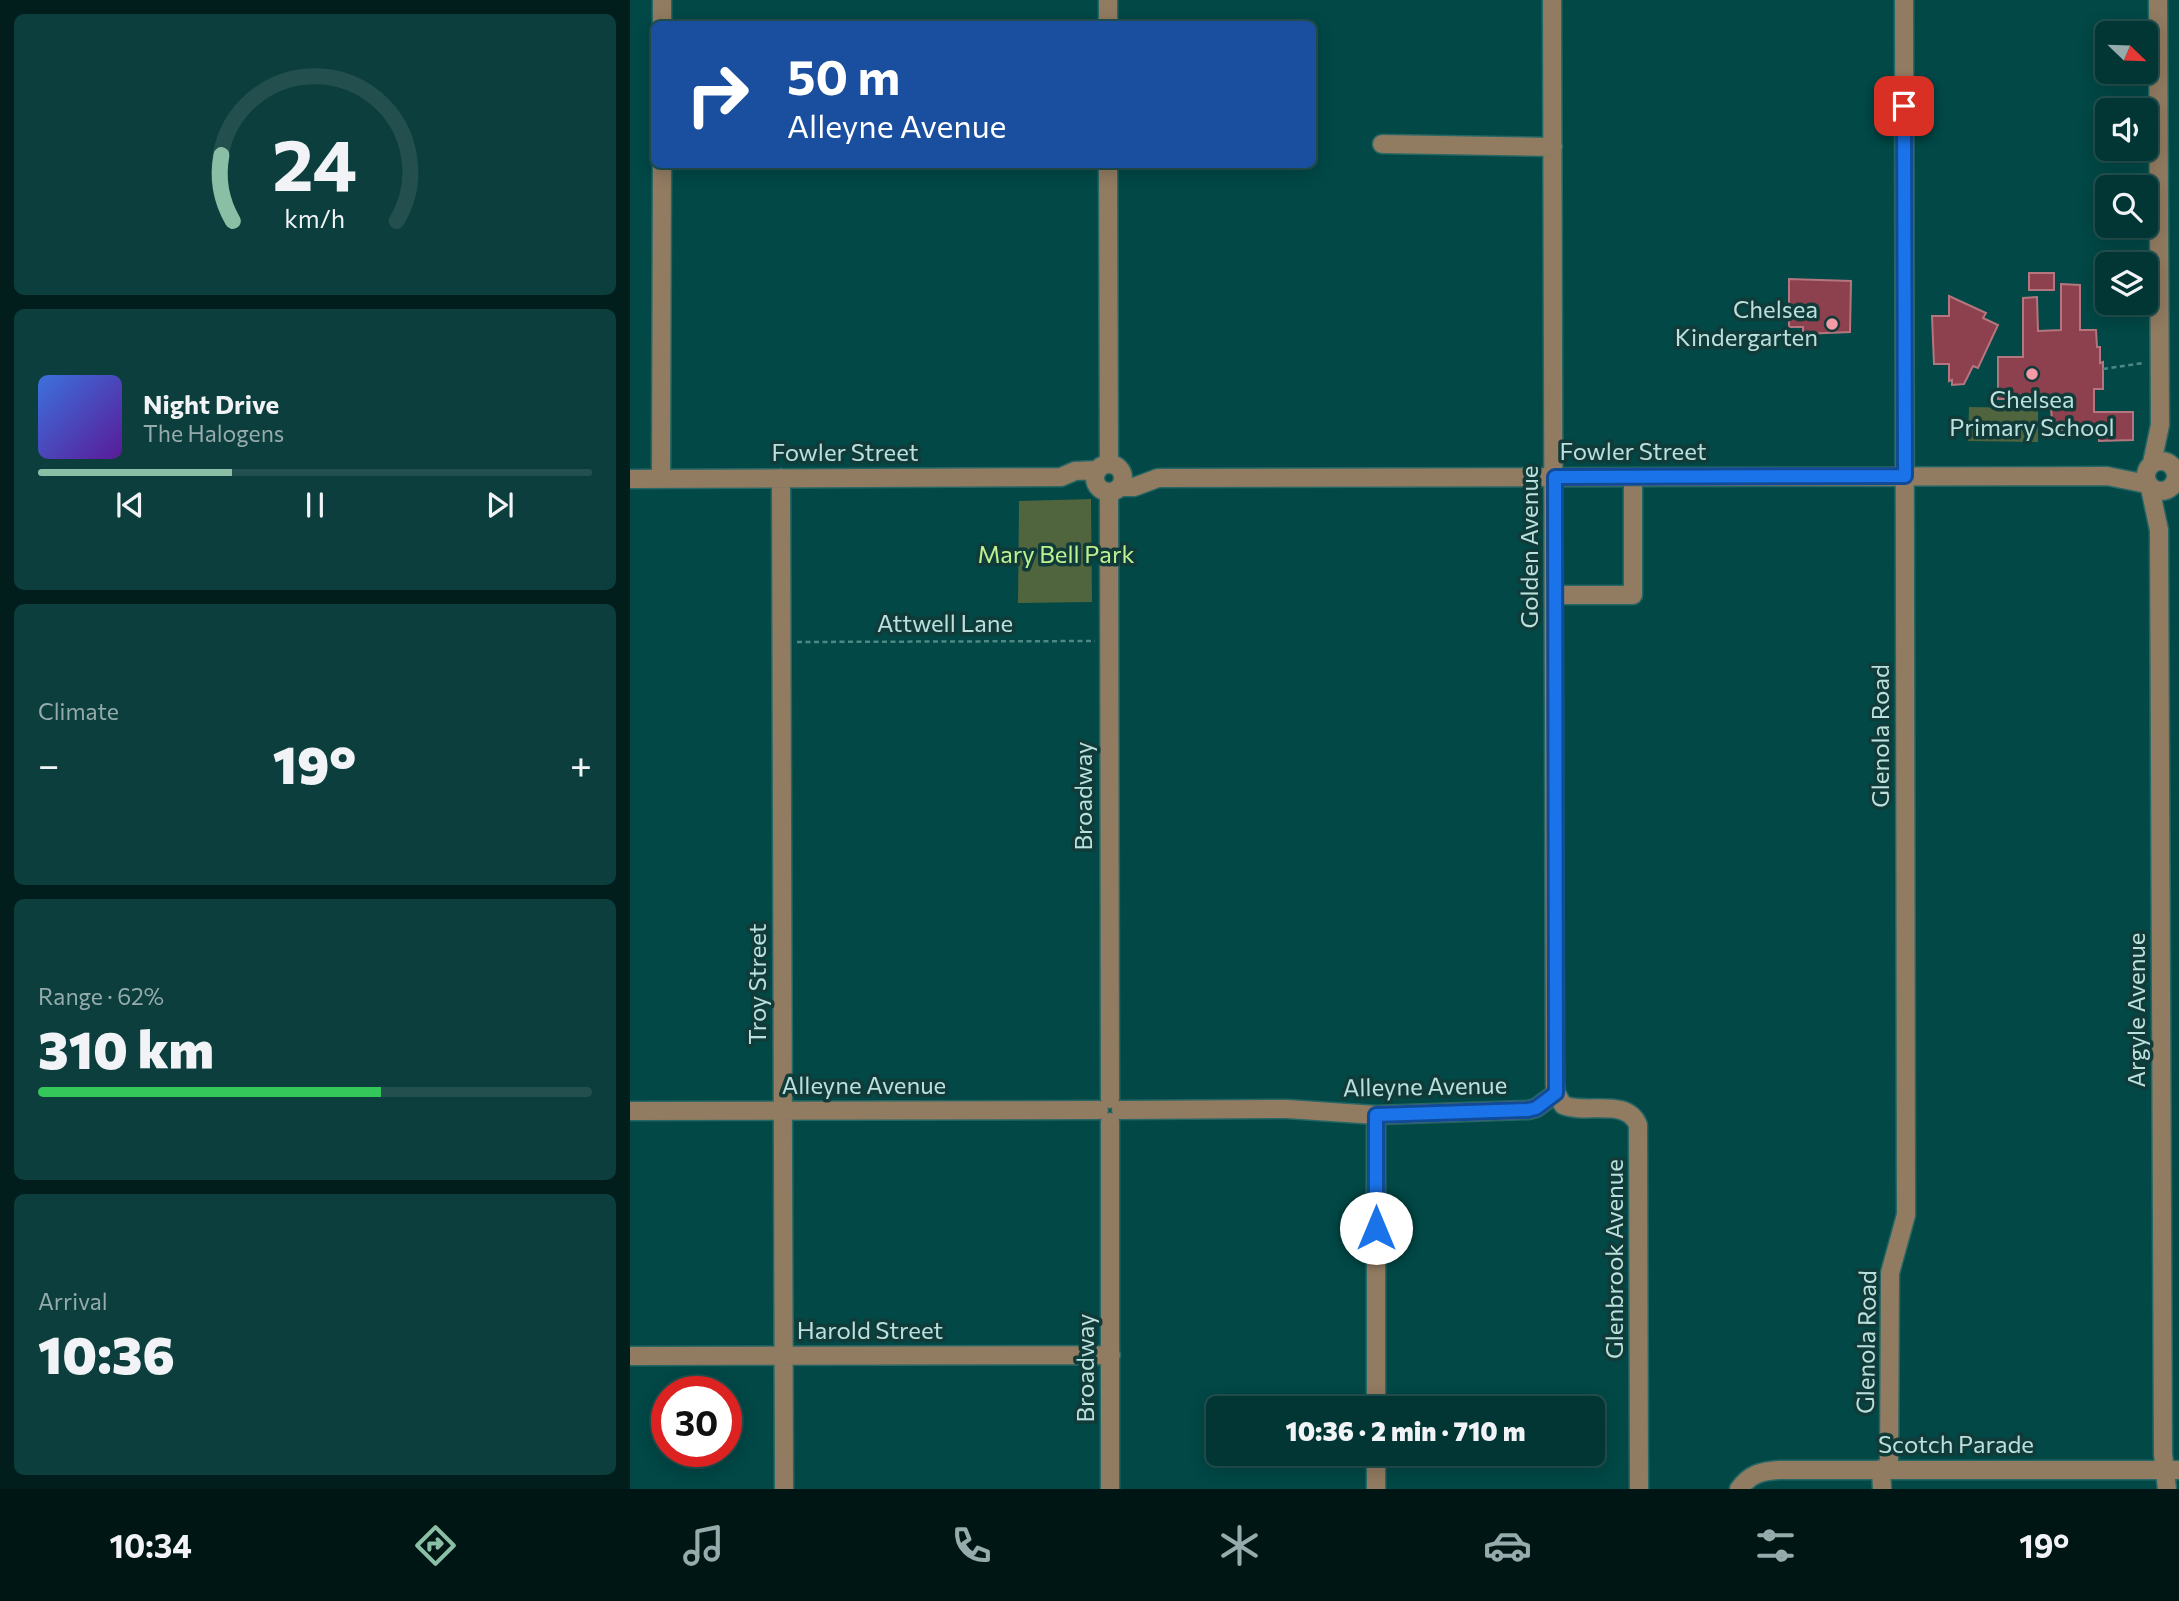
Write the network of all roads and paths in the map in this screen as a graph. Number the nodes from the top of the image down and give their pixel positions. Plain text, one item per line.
1 (662, 0) edge
2 (1108, 0) edge
3 (1552, 0) edge
4 (1904, 0) edge
5 (2158, 0) edge
6 (662, 21) edge
7 (1108, 21) edge
8 (1382, 144) dead end
9 (1553, 147) junction
10 (662, 168) edge
11 (1108, 168) edge
12 (2144, 363) dead end
13 (2103, 369) dead end
14 (1905, 476) junction
15 (2164, 476) edge
16 (1555, 477) junction
17 (1633, 477) junction
18 (661, 478) junction
19 (781, 478) junction
20 (1109, 478) junction
21 (630, 479) edge
22 (1555, 595) junction
23 (1108, 641) junction
24 (782, 642) junction
25 (1556, 1093) junction
26 (1110, 1110) junction
27 (630, 1111) edge
28 (783, 1111) junction
29 (1376, 1115) junction
30 (1111, 1355) junction
31 (630, 1356) edge
32 (784, 1356) junction
33 (1376, 1396) edge
34 (1376, 1466) edge
35 (1888, 1469) junction
36 (2171, 1470) edge
37 (784, 1489) edge
38 (1111, 1489) edge
39 (1376, 1489) edge
40 (1639, 1489) edge
41 (1739, 1489) edge
42 (1882, 1489) edge
43 (1893, 1489) edge
44 (2167, 1489) edge

1 - 6 street
2 - 7 street
3 - 9 street, Golden Avenue
4 - 14 street, Glenola Road
5 - 15 street, Argyle Avenue
8 - 9 street
9 - 16 street, Golden Avenue
10 - 18 street
11 - 20 street, Broadway
12 - 13 path
14 - 15 street, Fowler Street
14 - 17 street, Fowler Street
14 - 35 street, Glenola Road
15 - 36 street, Argyle Avenue
16 - 17 street, Fowler Street
16 - 20 street, Fowler Street
16 - 22 street, Golden Avenue
17 - 22 street
18 - 19 street, Fowler Street
18 - 21 street, Fowler Street
19 - 20 street, Fowler Street
19 - 24 street, Troy Street
20 - 23 street, Broadway
22 - 25 street, Golden Avenue
23 - 24 path, Attwell Lane
23 - 26 street, Broadway
24 - 28 street, Troy Street
25 - 29 street, Alleyne Avenue
25 - 40 street, Glenbrook Avenue
26 - 28 street, Alleyne Avenue
26 - 29 street, Alleyne Avenue
26 - 30 street, Broadway
27 - 28 street, Alleyne Avenue
28 - 32 street, Troy Street
29 - 33 street
30 - 32 street, Harold Street
30 - 38 street, Broadway
31 - 32 street, Harold Street
32 - 37 street, Troy Street
34 - 39 street
35 - 36 street, Scotch Parade
35 - 41 street, Scotch Parade
35 - 42 street
35 - 43 street
36 - 44 street, Argyle Avenue

